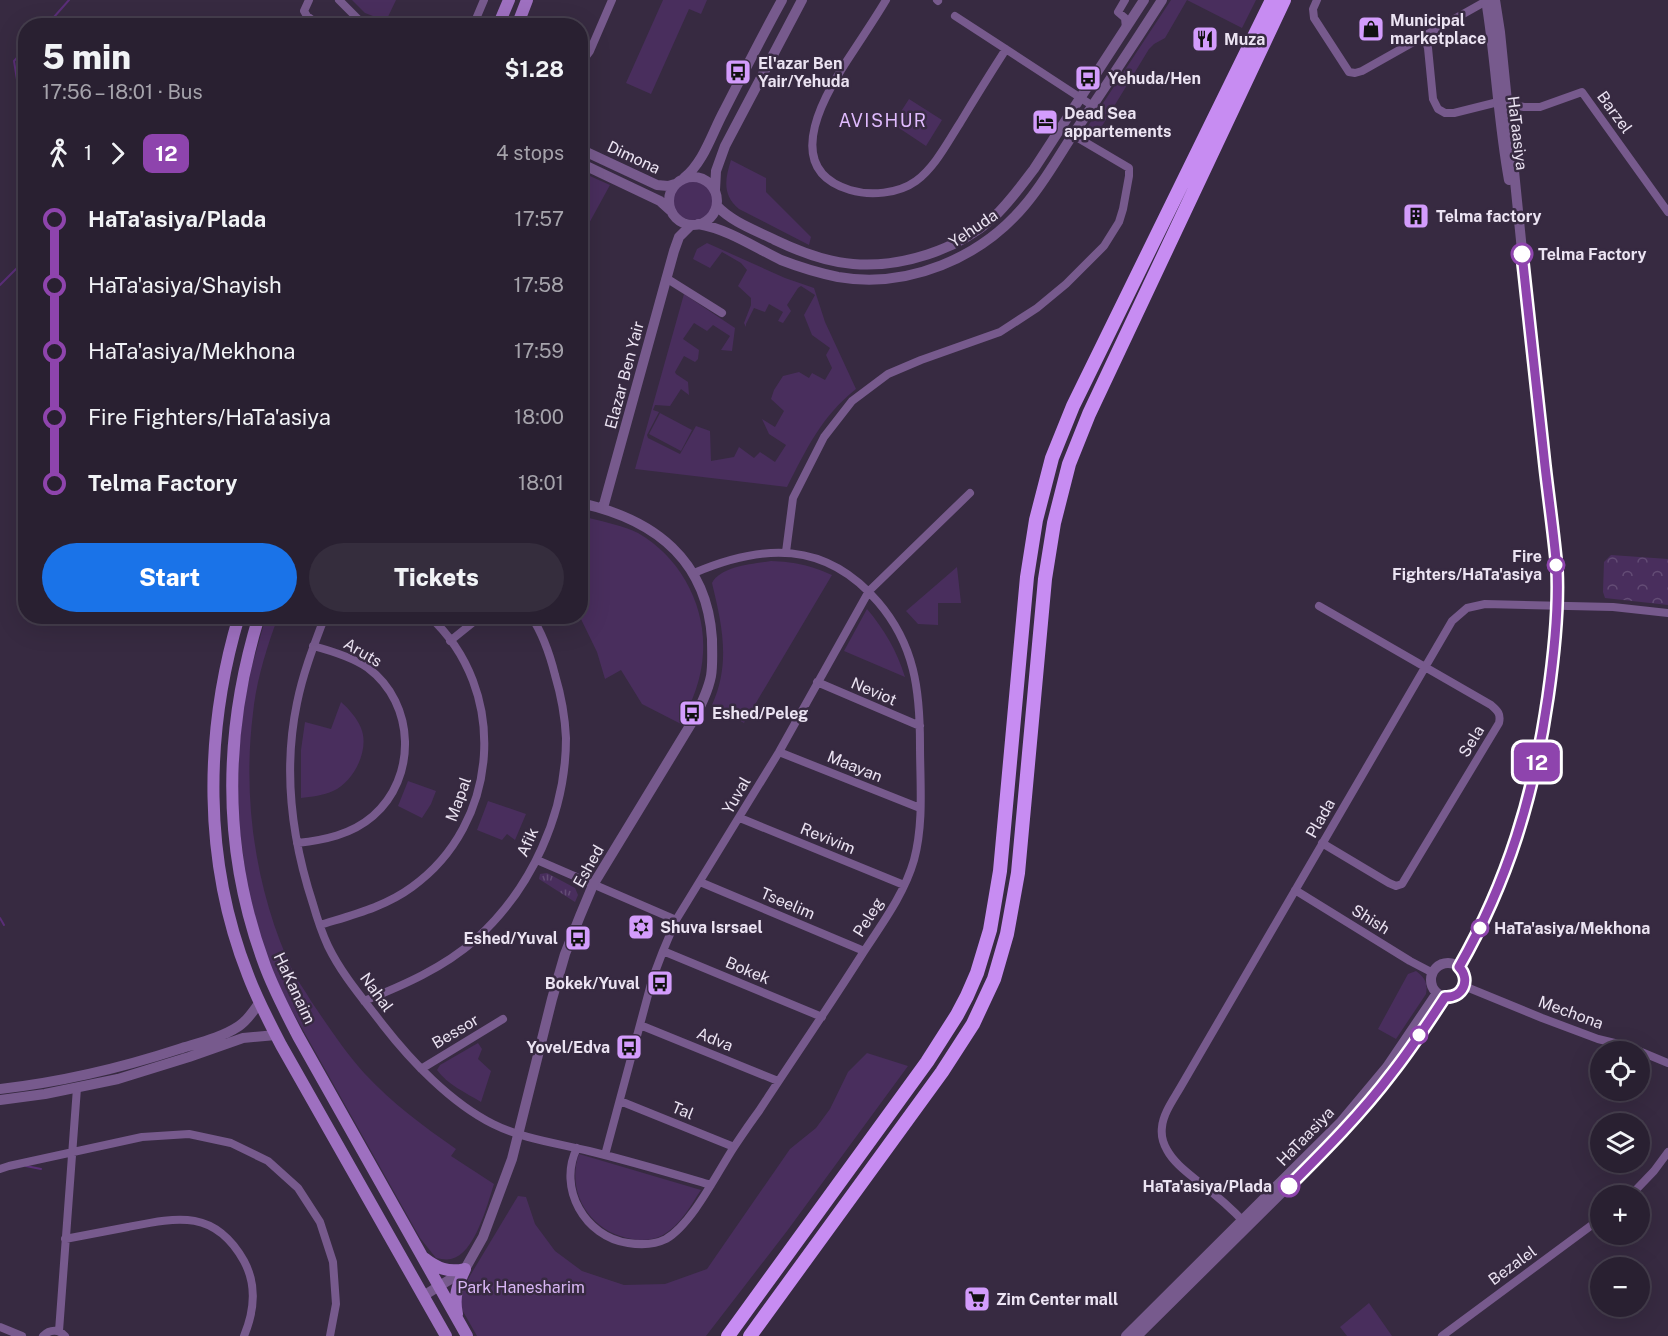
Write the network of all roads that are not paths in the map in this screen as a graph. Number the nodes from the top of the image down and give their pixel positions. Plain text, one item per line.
1 (309, 0) edge
2 (339, 0) edge
3 (484, 0) edge
4 (509, 0) edge
5 (527, 0) edge
6 (612, 0) edge
7 (782, 0) edge
8 (802, 0) edge
9 (886, 0) edge
10 (1125, 0) edge
11 (1144, 0) edge
12 (1162, 0) edge
13 (1272, 0) edge
14 (1284, 0) edge
15 (1317, 0) edge
16 (1487, 0) edge
17 (1495, 0) edge
18 (955, 16) dead end
19 (310, 18) edge
20 (356, 18) edge
21 (476, 18) edge
22 (501, 18) edge
23 (520, 18) edge
24 (1126, 28) junction
25 (1424, 35) junction
26 (1006, 49) junction
27 (588, 54) edge
28 (1080, 98) junction
29 (1503, 102) junction
30 (1093, 106) junction
31 (1073, 135) junction
32 (588, 153) edge
33 (588, 167) edge
34 (680, 181) junction
35 (715, 190) junction
36 (717, 206) junction
37 (1668, 212) edge
38 (673, 214) junction
39 (694, 225) junction
40 (674, 251) junction
41 (666, 279) junction
42 (722, 313) dead end
43 (970, 493) dead end
44 (588, 505) edge
45 (603, 508) junction
46 (786, 552) junction
47 (694, 573) junction
48 (869, 591) junction
49 (1319, 606) dead end
50 (1557, 606) junction
51 (1668, 614) edge
52 (237, 624) edge
53 (257, 624) edge
54 (322, 624) edge
55 (436, 624) edge
56 (471, 624) edge
57 (535, 624) edge
58 (450, 641) junction
59 (313, 645) junction
60 (1425, 667) junction
61 (817, 682) junction
62 (920, 726) junction
63 (779, 752) junction
64 (920, 808) junction
65 (740, 818) junction
66 (297, 843) junction
67 (1322, 843) junction
68 (537, 860) junction
69 (700, 882) junction
70 (593, 885) junction
71 (904, 885) junction
72 (1295, 890) junction
73 (676, 920) junction
74 (320, 925) junction
75 (663, 951) junction
76 (864, 951) junction
77 (1459, 967) junction
78 (1433, 973) junction
79 (1464, 986) junction
80 (1441, 995) junction
81 (364, 1001) junction
82 (260, 1002) junction
83 (822, 1017) junction
84 (503, 1019) dead end
85 (640, 1025) junction
86 (276, 1035) junction
87 (1668, 1063) edge
88 (421, 1069) junction
89 (778, 1082) junction
90 (76, 1088) junction
91 (0, 1089) edge
92 (0, 1100) edge
93 (620, 1101) junction
94 (518, 1136) junction
95 (734, 1147) junction
96 (577, 1148) junction
97 (1668, 1152) edge
98 (71, 1153) junction
99 (605, 1155) junction
100 (0, 1169) edge
101 (711, 1185) junction
102 (1641, 1185) edge
103 (1246, 1223) junction
104 (1590, 1225) edge
105 (65, 1239) junction
106 (423, 1258) junction
107 (465, 1269) junction
108 (440, 1287) junction
109 (423, 1296) junction
110 (459, 1322) junction
111 (0, 1327) edge
112 (62, 1333) edge
113 (22, 1336) edge
114 (43, 1336) edge
115 (244, 1336) edge
116 (330, 1336) edge
117 (446, 1336) edge
118 (467, 1336) edge
119 (728, 1336) edge
120 (750, 1336) edge
121 (1126, 1336) edge
122 (1137, 1336) edge
123 (1442, 1336) edge

1 - 19 street
2 - 20 street
3 - 21 street
4 - 22 main road
5 - 23 main road
6 - 27 street
7 - 34 street
8 - 35 street
9 - 26 street
10 - 24 street
11 - 24 street, Yehuda
12 - 30 street, Yehuda
13 - 119 highway
14 - 120 highway
15 - 25 street
16 - 25 street
16 - 29 street, HaTaasiya
17 - 29 street, HaTaasiya
18 - 26 street
24 - 28 street, Yehuda
25 - 29 street
26 - 28 street
28 - 30 street
28 - 36 street, Yehuda
29 - 37 street, Barzel
29 - 50 street, HaTaasiya
30 - 31 street, Yehuda
31 - 39 street, Yehuda
31 - 46 street
32 - 34 street, Dimona
33 - 38 street, Dimona
34 - 35 street
34 - 38 street
35 - 36 street
36 - 39 street
38 - 39 street
38 - 40 street, Elazar Ben Yair
39 - 40 street, Elazar Ben Yair
40 - 41 street, Elazar Ben Yair
41 - 42 street
41 - 45 street, Elazar Ben Yair
43 - 48 street, Yuval
44 - 45 street, Eshed
45 - 47 street, Eshed
46 - 47 street, Peleg
46 - 48 street, Peleg
47 - 70 street, Eshed
48 - 61 street, Yuval
48 - 62 street, Peleg
49 - 60 street, Sela
50 - 51 street, Plada
50 - 60 street, Plada
50 - 77 street, HaTaasiya
52 - 82 main road
53 - 106 main road, HaKanaim
54 - 59 street, Nahal
55 - 58 street, Mapal
56 - 58 street
57 - 68 street, Afik
58 - 74 street, Mapal
59 - 66 street, Nahal
59 - 66 street, Aruts
60 - 67 street, Plada
60 - 67 street, Sela
61 - 62 street, Neviot
61 - 63 street, Yuval
62 - 64 street, Peleg
63 - 64 street, Maayan
63 - 65 street, Yuval
64 - 71 street, Peleg
65 - 69 street, Yuval
65 - 71 street, Revivim
66 - 74 street, Nahal
67 - 72 street, Plada
68 - 70 street
68 - 81 street, Afik
69 - 73 street, Yuval
69 - 76 street, Tseelim
70 - 73 street
70 - 94 street, Eshed
71 - 76 street, Peleg
72 - 78 street, Shish
72 - 103 street, Plada
73 - 75 street, Yuval
74 - 81 street, Nahal
75 - 83 street, Bokek
75 - 85 street, Yuval
76 - 83 street, Peleg
77 - 78 street
77 - 79 street
78 - 80 street
79 - 80 street
79 - 87 street, Mechona
80 - 103 street, HaTaasiya
81 - 88 street, Nahal
82 - 86 main road
82 - 91 street
83 - 89 street, Peleg
84 - 88 street, Bessor
85 - 89 street, Adva
85 - 93 street, Yuval
86 - 90 street
86 - 109 main road
88 - 94 street, Nahal
89 - 95 street, Peleg
90 - 92 street
90 - 98 street
93 - 95 street, Tal
93 - 99 street, Yuval
94 - 96 street, Nahal
94 - 107 street, Eshed
95 - 101 street, Peleg
96 - 99 street, Nahal
96 - 101 street, Peleg
97 - 102 street
98 - 100 street
98 - 105 street
98 - 116 street
99 - 101 street, Nahal
103 - 121 street, HaTaasiya
103 - 122 street, HaTaasiya
104 - 123 street, Bezalel
105 - 112 street
105 - 115 street
106 - 107 main road
106 - 108 main road, HaKanaim
107 - 108 street, Eshed
107 - 110 main road
108 - 109 street, Eshed
108 - 110 main road, HaKanaim
109 - 117 main road
110 - 118 main road, HaKanaim
111 - 113 street
112 - 114 street

